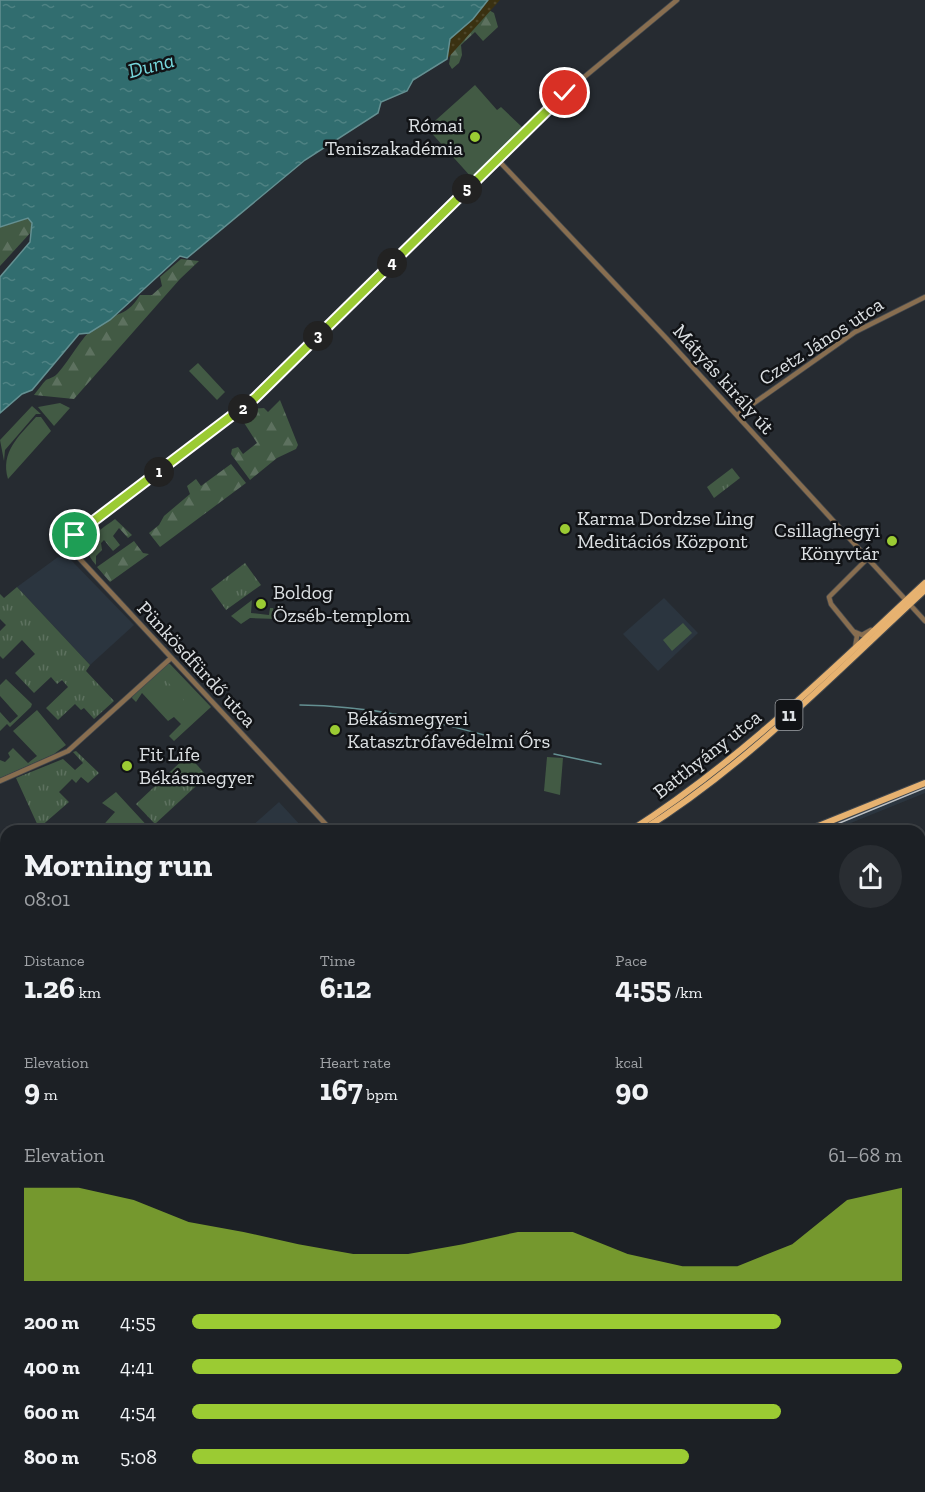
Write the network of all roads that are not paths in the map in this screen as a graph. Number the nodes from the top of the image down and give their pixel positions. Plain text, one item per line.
1 (677, 0) edge
2 (498, 160) junction
3 (925, 297) edge
4 (737, 416) junction
5 (868, 558) junction
6 (925, 583) edge
7 (925, 590) edge
8 (908, 602) junction
9 (925, 621) edge
10 (877, 627) junction
11 (855, 632) junction
12 (853, 650) junction
13 (171, 658) junction
14 (0, 781) edge
15 (925, 783) edge
16 (326, 825) edge
17 (639, 825) edge
18 (649, 825) edge
19 (821, 825) edge

1 - 2 street
2 - 4 street, Mátyás király út
2 - 13 street, Pünkösdfürdő utca
3 - 4 street, Czetz János utca
4 - 5 street, Mátyás király út
5 - 8 street, Mátyás király út
5 - 11 street
6 - 8 main road, 11
7 - 8 main road, 11
8 - 9 street, Mátyás király út
8 - 10 main road, Batthyány utca / 11
8 - 18 main road, Batthyány utca / 11
10 - 11 street
10 - 12 main road, Batthyány utca / 11
11 - 12 street
12 - 17 main road, Batthyány utca / 11
13 - 14 street
13 - 16 street, Pünkösdfürdő utca
15 - 19 main road

